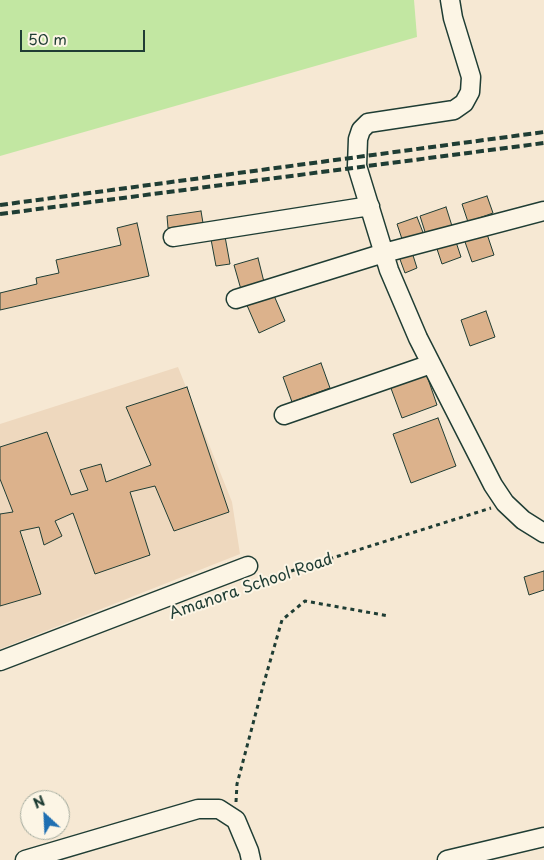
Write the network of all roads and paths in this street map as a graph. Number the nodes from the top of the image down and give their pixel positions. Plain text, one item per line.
1 (450, 0) edge
2 (370, 206) junction
3 (544, 211) edge
4 (173, 237) dead end
5 (384, 253) junction
6 (236, 299) dead end
7 (431, 364) junction
8 (284, 415) dead end
9 (505, 503) junction
10 (544, 533) edge
11 (248, 566) dead end
12 (250, 584) dead end
13 (390, 616) dead end
14 (0, 661) edge
15 (236, 820) junction
16 (544, 837) edge
17 (25, 860) edge
18 (251, 860) edge
19 (448, 860) edge

1 - 2 street
2 - 4 street
2 - 5 street
3 - 5 street
5 - 6 street
5 - 7 street
7 - 8 street
7 - 9 street
9 - 10 street
9 - 12 path, Amanora School Road
11 - 14 street, Amanora School Road
13 - 15 path
15 - 17 street
15 - 18 street
16 - 19 street

